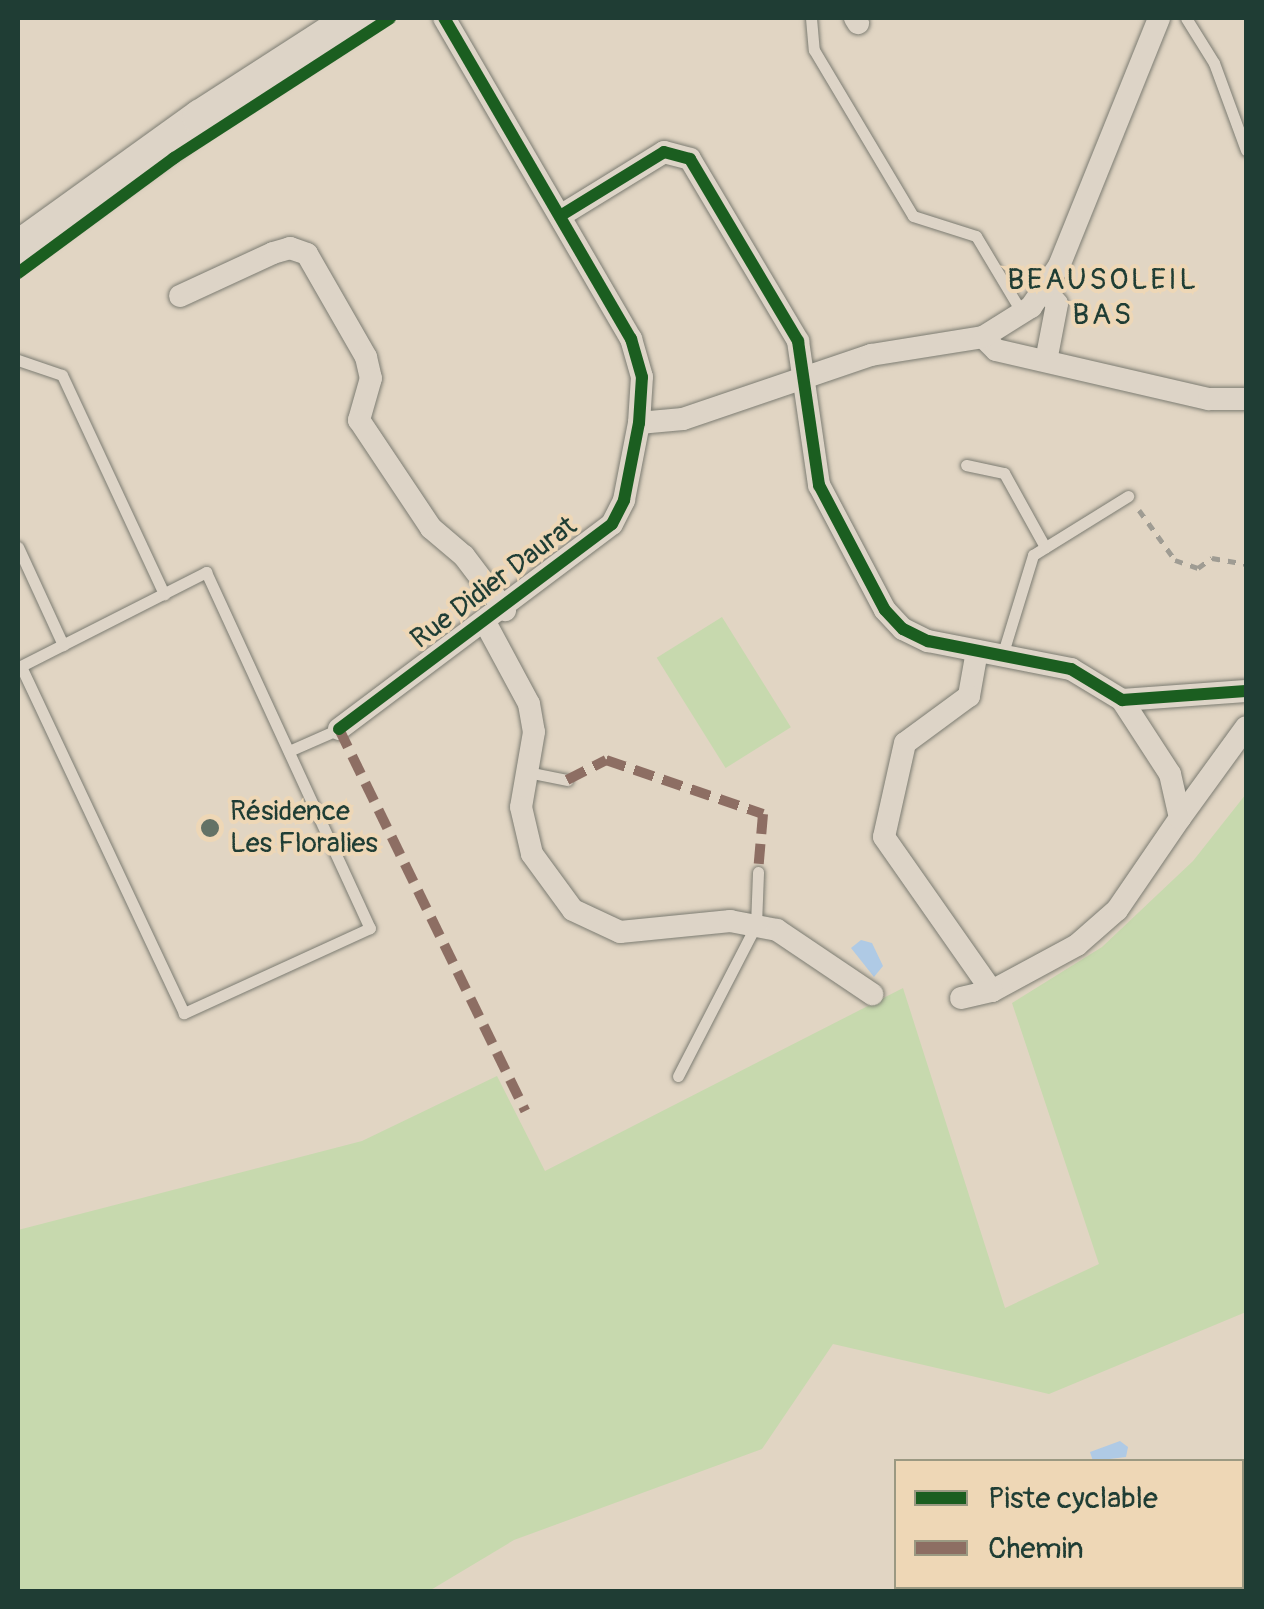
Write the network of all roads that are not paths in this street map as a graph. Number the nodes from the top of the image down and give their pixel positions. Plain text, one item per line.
1 (357, 18) edge
2 (444, 18) edge
3 (811, 18) edge
4 (1159, 18) edge
5 (1186, 18) edge
6 (1246, 150) edge
7 (560, 216) junction
8 (18, 250) edge
9 (1046, 290) junction
10 (180, 296) dead end
11 (1022, 313) junction
12 (983, 337) junction
13 (18, 360) edge
14 (1046, 361) junction
15 (808, 378) junction
16 (1246, 399) edge
17 (639, 423) junction
18 (966, 465) dead end
19 (1128, 496) road end
20 (18, 547) edge
21 (1045, 547) junction
22 (164, 594) junction
23 (496, 617) junction
24 (63, 645) junction
25 (978, 651) junction
26 (1002, 656) junction
27 (1246, 691) edge
28 (1122, 700) junction
29 (1246, 727) edge
30 (339, 729) joint
31 (289, 752) junction
32 (526, 772) junction
33 (566, 780) dead end
34 (1180, 818) junction
35 (758, 872) dead end
36 (756, 925) junction
37 (992, 990) junction
38 (872, 994) dead end
39 (961, 998) dead end
40 (678, 1076) dead end

1 - 8 main road
2 - 7 street, Rue Didier Daurat
3 - 11 lane
4 - 9 street
5 - 6 lane
7 - 15 street
7 - 17 street, Rue Didier Daurat
9 - 11 street
9 - 14 street
10 - 23 street
11 - 12 street
12 - 14 street
12 - 15 street
13 - 22 lane
14 - 16 street
15 - 17 street
15 - 25 street
17 - 23 street, Rue Didier Daurat
18 - 21 lane
19 - 21 lane
20 - 24 lane
21 - 26 lane
22 - 24 lane
22 - 31 lane
23 - 30 street, Rue Didier Daurat
23 - 32 street
24 - 31 lane
25 - 26 street
25 - 37 street
26 - 28 street
27 - 28 street
28 - 34 street
29 - 34 street
30 - 31 lane
32 - 33 lane
32 - 36 street
34 - 37 street
35 - 36 lane
36 - 38 street
36 - 40 lane
37 - 39 street

